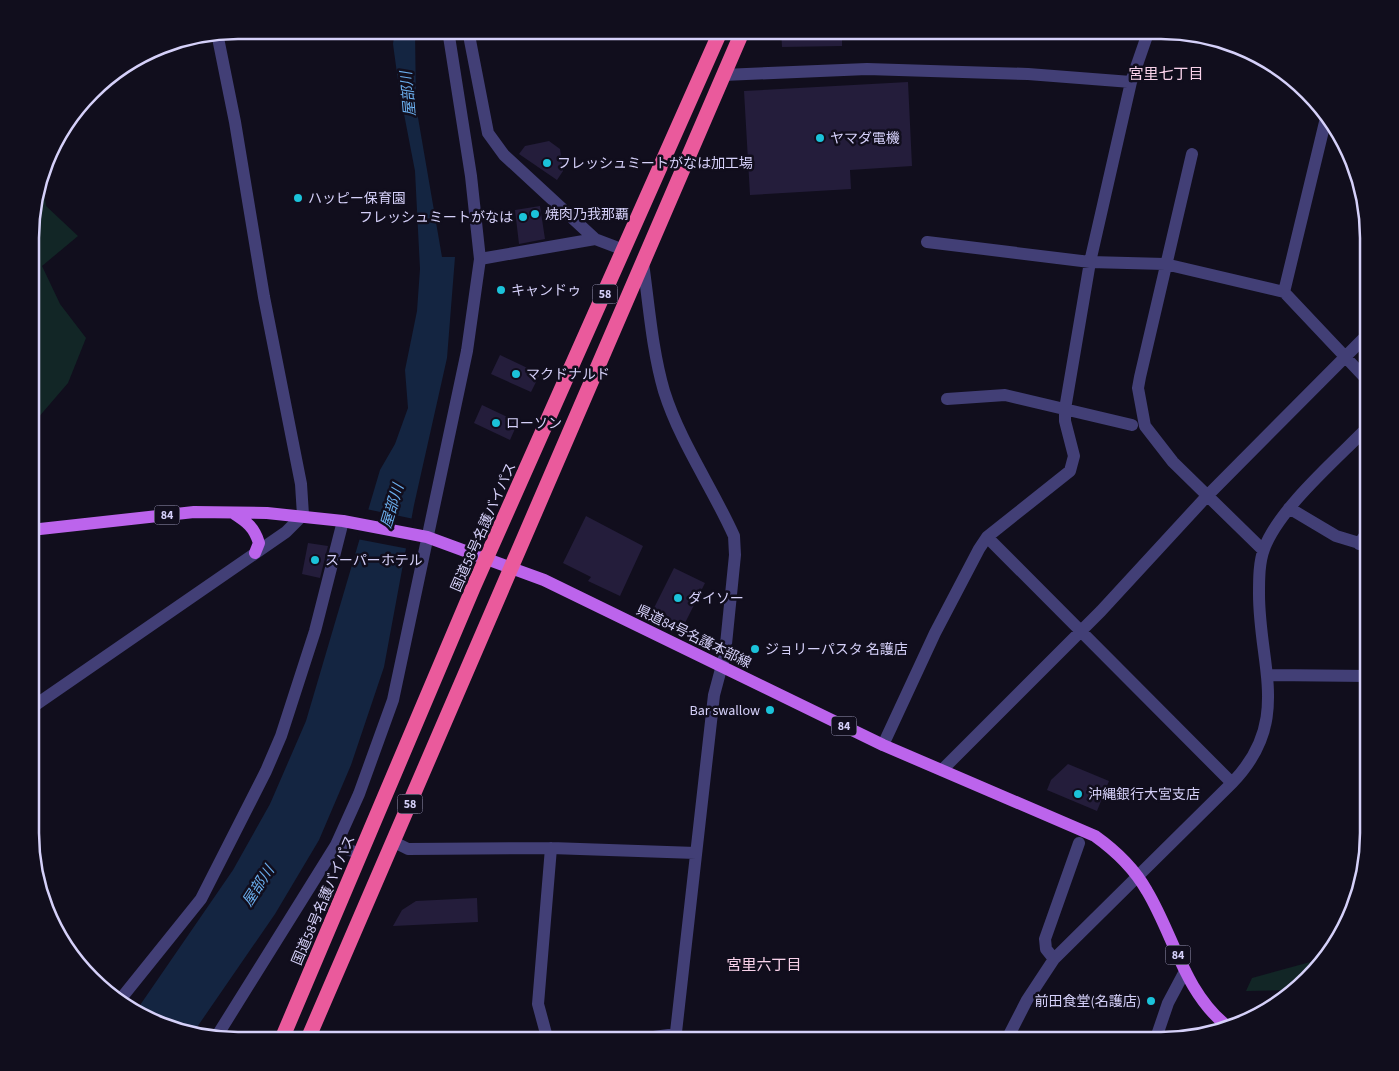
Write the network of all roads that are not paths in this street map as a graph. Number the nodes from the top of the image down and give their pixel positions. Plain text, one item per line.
1 (218, 39) edge
2 (449, 39) edge
3 (470, 39) edge
4 (717, 39) edge
5 (739, 39) edge
6 (1146, 39) edge
7 (723, 75) junction
8 (1131, 82) junction
9 (1325, 124) edge
10 (1192, 154) dead end
11 (595, 239) junction
12 (927, 242) dead end
13 (624, 250) junction
14 (480, 260) junction
15 (643, 262) junction
16 (1090, 262) junction
17 (1165, 264) junction
18 (1284, 292) junction
19 (1360, 342) edge
20 (1344, 357) junction
21 (1360, 373) edge
22 (947, 399) dead end
23 (1066, 409) junction
24 (1132, 424) dead end
25 (1360, 435) edge
26 (1207, 496) junction
27 (1289, 508) junction
28 (232, 512) junction
29 (303, 515) junction
30 (346, 521) junction
31 (39, 529) edge
32 (423, 536) junction
33 (987, 537) junction
34 (1360, 544) edge
35 (1263, 550) junction
36 (255, 553) junction
37 (487, 558) junction
38 (510, 567) junction
39 (1081, 631) junction
40 (721, 666) junction
41 (1268, 675) junction
42 (1360, 676) edge
43 (39, 702) edge
44 (884, 744) junction
45 (942, 770) junction
46 (1232, 783) junction
47 (394, 842) junction
48 (1079, 843) dead end
49 (336, 845) junction
50 (551, 848) junction
51 (696, 853) junction
52 (360, 854) junction
53 (1138, 877) junction
54 (1054, 959) junction
55 (1185, 971) junction
56 (123, 996) edge
57 (1224, 1022) edge
58 (220, 1032) edge
59 (285, 1032) edge
60 (311, 1032) edge
61 (546, 1032) edge
62 (677, 1032) edge
63 (1011, 1032) edge
64 (1158, 1032) edge

1 - 29 street
2 - 14 street
3 - 11 street
4 - 13 highway, 国道58号名護バイパス / 58
5 - 7 highway, 58
6 - 8 street
7 - 8 street
7 - 15 highway, 58
8 - 16 street
9 - 18 street
10 - 17 street
11 - 13 street
11 - 14 street
12 - 16 street
13 - 37 highway, 国道58号名護バイパス / 58
14 - 32 street
15 - 38 highway, 58
15 - 40 street
16 - 17 street
16 - 23 street
17 - 18 street
17 - 26 street
18 - 20 street
19 - 20 street
20 - 21 street
20 - 26 street
22 - 23 street
23 - 24 street
23 - 33 street
25 - 27 street
26 - 35 street
26 - 39 street
27 - 34 street
27 - 35 street
28 - 29 main road, 県道84号名護本部線 / 84
28 - 31 main road, 県道84号名護本部線 / 84
28 - 36 main road
29 - 30 main road, 県道84号名護本部線 / 84
29 - 36 street
30 - 32 main road, 県道84号名護本部線 / 84
30 - 56 street
32 - 37 main road, 県道84号名護本部線 / 84
32 - 49 street
33 - 39 street
33 - 44 street
35 - 41 street
36 - 43 street
37 - 38 main road, 県道84号名護本部線 / 84
37 - 52 highway, 国道58号名護バイパス / 58
38 - 40 main road, 県道84号名護本部線 / 84
38 - 47 highway, 58
39 - 45 street
39 - 46 street
40 - 44 main road, 県道84号名護本部線 / 84
40 - 51 street
41 - 42 street
41 - 46 street
44 - 45 main road, 県道84号名護本部線 / 84
45 - 53 main road, 県道84号名護本部線 / 84
46 - 53 street
47 - 50 street
47 - 60 highway, 58
48 - 54 street
49 - 52 street
49 - 58 street
50 - 51 street
50 - 61 street
51 - 62 street
52 - 59 highway, 国道58号名護バイパス / 58
53 - 54 street
53 - 55 main road, 県道84号名護本部線 / 84
54 - 63 street
55 - 57 main road, 県道84号名護本部線 / 84
55 - 64 street

